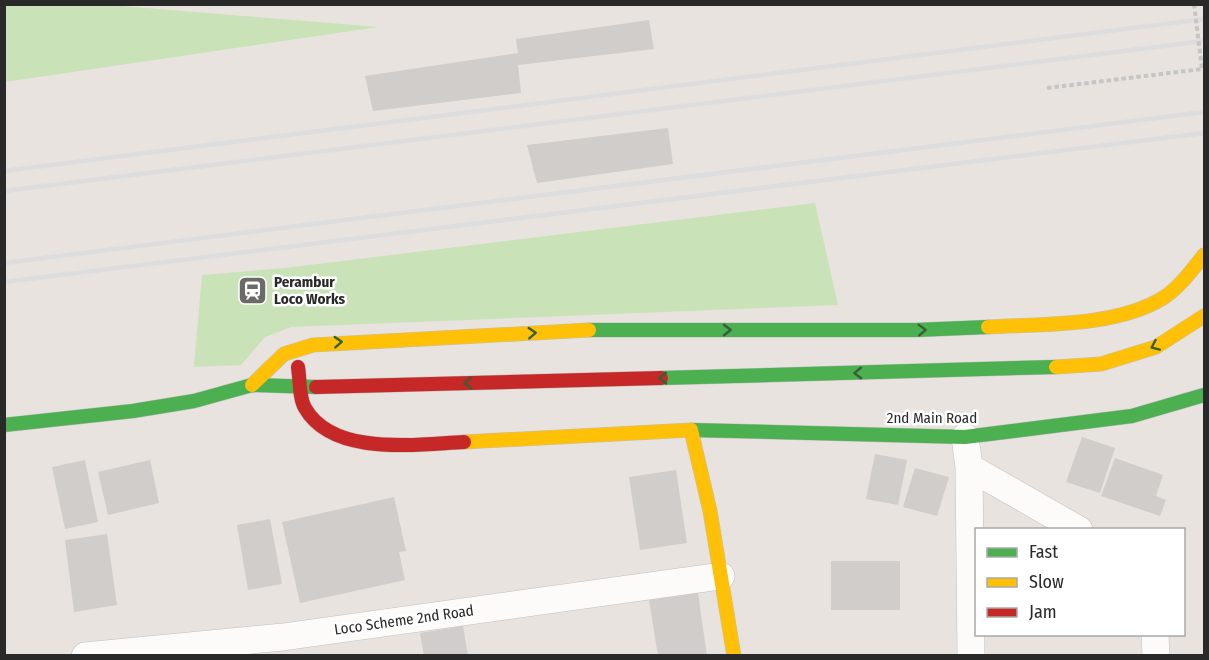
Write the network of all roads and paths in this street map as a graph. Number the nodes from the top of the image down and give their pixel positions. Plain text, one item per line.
1 (1194, 4) edge
2 (1047, 88) dead end
3 (1204, 255) edge
4 (1204, 316) edge
5 (295, 347) junction
6 (252, 385) junction
7 (301, 386) junction
8 (1204, 395) edge
9 (4, 425) edge
10 (691, 430) junction
11 (965, 436) junction
12 (969, 467) junction
13 (1076, 528) edge
14 (722, 576) junction
15 (1155, 636) edge
16 (284, 646) edge
17 (85, 656) edge
18 (734, 656) edge
19 (971, 656) edge
20 (1156, 656) edge

1 - 2 path, bridge
5 -> 3 main road
4 -> 7 main road
5 - 6 main road
5 - 7 main road, 2nd Main Road
6 - 7 main road
6 - 9 main road
7 - 10 main road, 2nd Main Road
8 - 11 main road, 2nd Main Road
10 - 11 main road, 2nd Main Road
10 - 14 main road
11 - 12 street
12 - 13 street
12 - 19 street
14 - 16 street, Loco Scheme 2nd Road
14 - 18 main road
15 - 20 street
16 - 17 street, Loco Scheme 2nd Road

